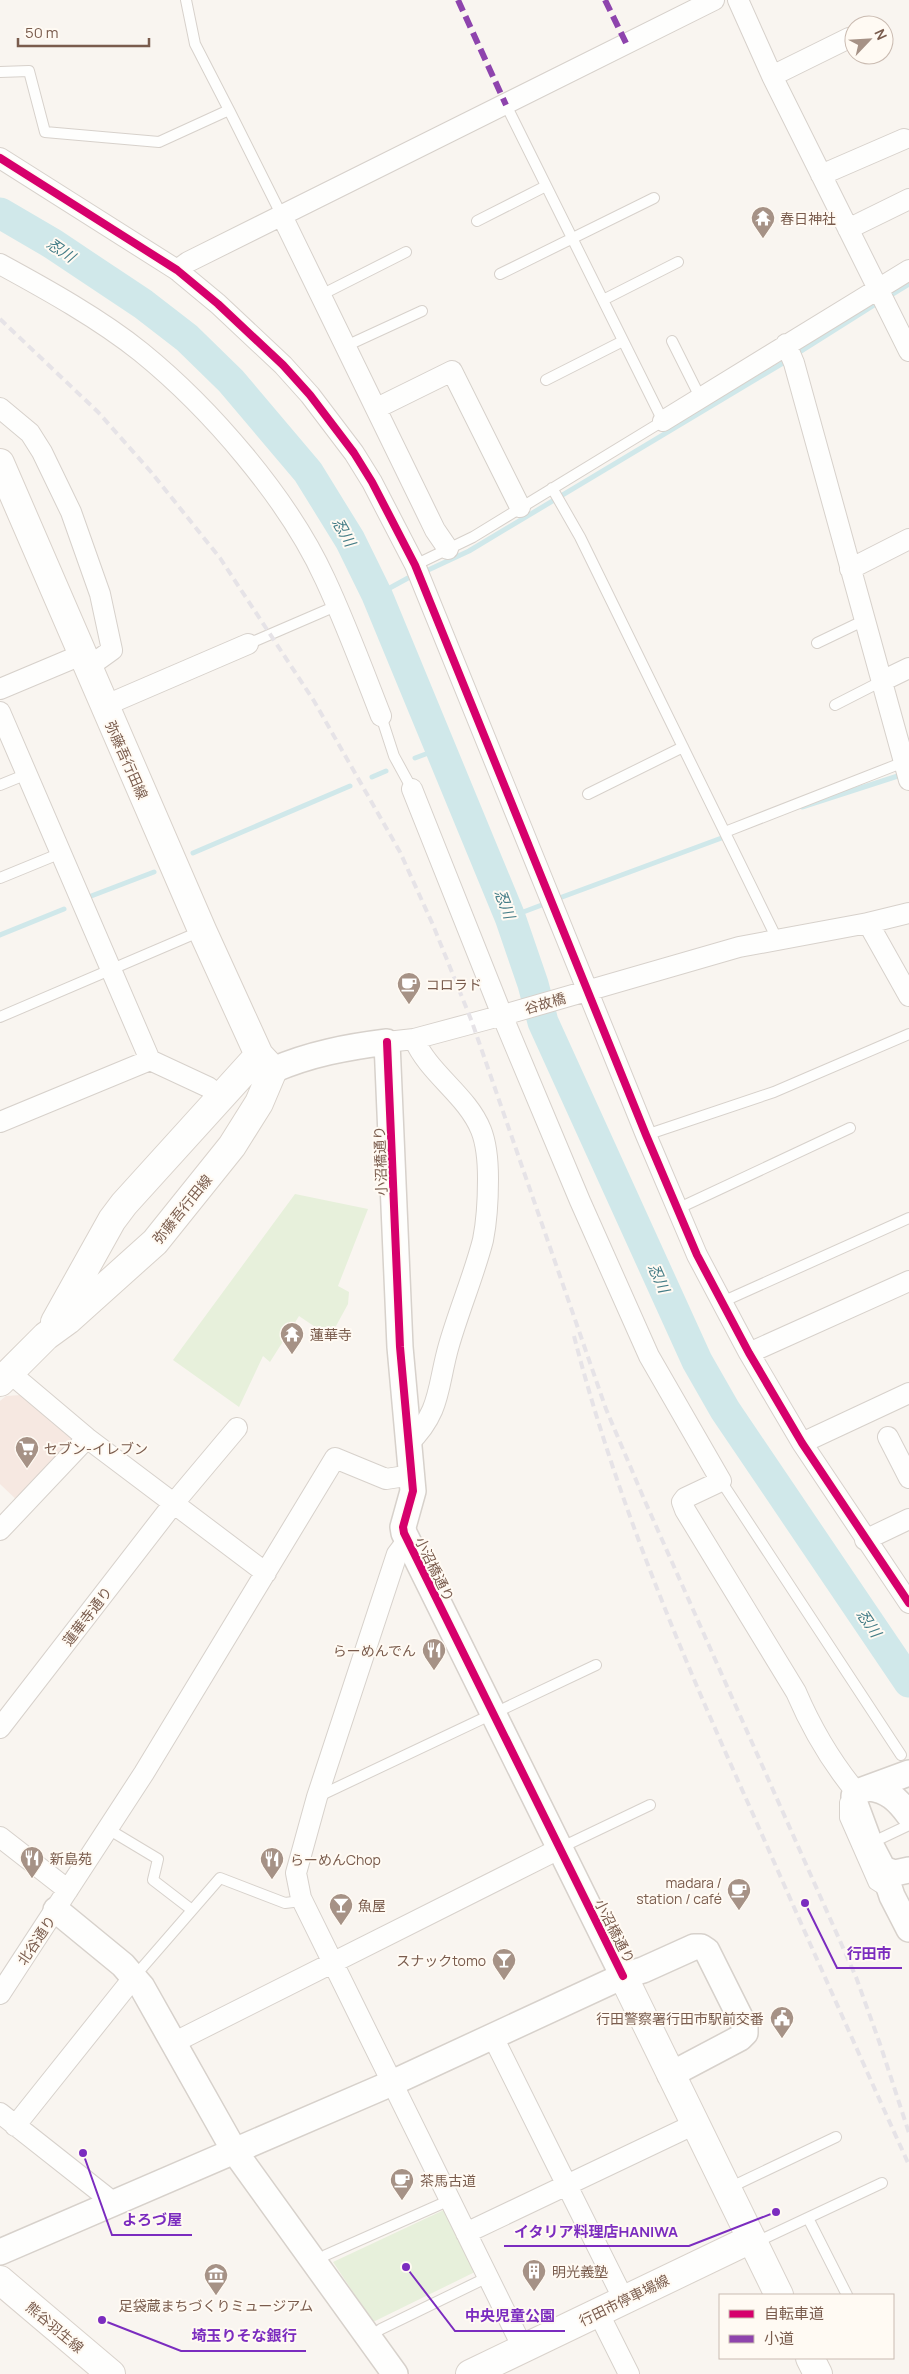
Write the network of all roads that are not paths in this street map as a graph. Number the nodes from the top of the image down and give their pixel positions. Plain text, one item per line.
1 (186, 0) edge
2 (714, 0) edge
3 (738, 0) edge
4 (844, 41) edge
5 (0, 72) edge
6 (772, 76) junction
7 (506, 105) junction
8 (229, 110) junction
9 (904, 139) dead end
10 (0, 158) edge
11 (821, 176) junction
12 (546, 186) junction
13 (654, 198) dead end
14 (909, 199) edge
15 (282, 216) junction
16 (477, 221) dead end
17 (848, 229) junction
18 (573, 239) junction
19 (406, 252) dead end
20 (678, 262) dead end
21 (0, 264) edge
22 (177, 270) junction
23 (909, 270) edge
24 (500, 274) dead end
25 (877, 289) junction
26 (321, 295) junction
27 (603, 300) junction
28 (422, 311) dead end
29 (624, 341) junction
30 (672, 341) dead end
31 (786, 344) junction
32 (346, 346) junction
33 (909, 352) edge
34 (546, 380) dead end
35 (700, 397) junction
36 (0, 408) edge
37 (376, 408) junction
38 (663, 421) junction
39 (0, 463) edge
40 (552, 488) junction
41 (520, 507) junction
42 (909, 539) edge
43 (448, 549) junction
44 (415, 565) junction
45 (850, 569) junction
46 (336, 606) junction
47 (865, 620) junction
48 (817, 643) dead end
49 (248, 644) joint
50 (84, 661) junction
51 (909, 668) edge
52 (882, 681) junction
53 (0, 689) edge
54 (835, 705) dead end
55 (104, 706) junction
56 (0, 712) edge
57 (381, 716) joint
58 (903, 732) edge
59 (683, 746) junction
60 (907, 771) edge
61 (27, 774) junction
62 (0, 785) edge
63 (412, 789) joint
64 (588, 794) dead end
65 (725, 832) junction
66 (61, 853) junction
67 (0, 878) edge
68 (909, 913) edge
69 (868, 923) junction
70 (202, 930) junction
71 (777, 939) junction
72 (111, 969) junction
73 (585, 992) junction
74 (909, 996) edge
75 (505, 1014) junction
76 (0, 1017) edge
77 (909, 1034) edge
78 (414, 1039) junction
79 (387, 1042) junction
80 (150, 1060) junction
81 (266, 1063) junction
82 (221, 1097) junction
83 (0, 1122) edge
84 (850, 1128) dead end
85 (646, 1135) junction
86 (677, 1209) junction
87 (909, 1218) edge
88 (909, 1281) edge
89 (722, 1302) junction
90 (46, 1336) junction
91 (749, 1353) junction
92 (5, 1378) edge
93 (909, 1393) edge
94 (237, 1428) dead end
95 (888, 1437) dead end
96 (87, 1438) junction
97 (802, 1443) junction
98 (408, 1444) junction
99 (412, 1475) junction
100 (909, 1478) edge
101 (721, 1481) junction
102 (174, 1503) junction
103 (909, 1519) edge
104 (0, 1530) edge
105 (865, 1540) junction
106 (407, 1541) junction
107 (266, 1573) junction
108 (909, 1603) edge
109 (596, 1665) dead end
110 (492, 1715) junction
111 (0, 1728) edge
112 (905, 1764) edge
113 (909, 1778) edge
114 (860, 1792) junction
115 (318, 1797) junction
116 (650, 1805) dead end
117 (908, 1817) edge
118 (108, 1829) junction
119 (0, 1838) edge
120 (865, 1847) junction
121 (559, 1849) junction
122 (884, 1869) junction
123 (909, 1870) edge
124 (901, 1896) edge
125 (301, 1898) junction
126 (62, 1900) junction
127 (192, 1910) junction
128 (908, 1926) edge
129 (333, 1963) junction
130 (623, 1976) junction
131 (134, 1977) junction
132 (0, 1994) edge
133 (492, 2035) junction
134 (173, 2043) junction
135 (670, 2075) junction
136 (392, 2083) junction
137 (7, 2120) edge
138 (695, 2124) junction
139 (836, 2136) dead end
140 (235, 2152) junction
141 (882, 2183) dead end
142 (565, 2185) junction
143 (727, 2190) junction
144 (450, 2200) junction
145 (114, 2203) junction
146 (808, 2218) junction
147 (466, 2233) junction
148 (750, 2239) junction
149 (0, 2252) edge
150 (316, 2263) junction
151 (488, 2277) junction
152 (0, 2280) edge
153 (778, 2294) edge
154 (846, 2294) edge
155 (624, 2300) junction
156 (598, 2312) junction
157 (368, 2338) junction
158 (523, 2348) junction
159 (810, 2359) edge
160 (110, 2374) edge
161 (395, 2374) edge
162 (470, 2374) edge
163 (629, 2374) edge
164 (818, 2374) edge

1 - 8 lane
2 - 7 street
3 - 6 street
4 - 6 street
5 - 8 lane
6 - 11 street
7 - 12 lane
7 - 15 street
8 - 15 lane
9 - 11 street
10 - 22 street
11 - 17 street
12 - 16 lane
12 - 18 lane
13 - 18 lane
14 - 17 street
15 - 22 street
15 - 26 street
17 - 25 street
18 - 24 lane
18 - 27 lane
19 - 26 lane
20 - 27 lane
21 - 46 street
22 - 44 street
23 - 25 street
25 - 31 street
25 - 33 street
26 - 32 street
27 - 29 lane
28 - 32 lane
29 - 34 lane
29 - 38 lane
30 - 35 lane
31 - 35 street
31 - 45 street
32 - 37 street
35 - 38 street
36 - 50 street
37 - 41 street
37 - 43 street
38 - 40 lane
39 - 50 main road, 弥藤吾行田線
40 - 41 lane
40 - 59 lane
41 - 43 lane
42 - 45 street
43 - 44 lane
44 - 73 street
45 - 47 street
46 - 49 lane
46 - 57 street
47 - 48 lane
47 - 52 street
49 - 55 street
50 - 53 street
50 - 55 main road, 弥藤吾行田線
51 - 52 street
52 - 54 lane
52 - 58 street
55 - 70 main road, 弥藤吾行田線
56 - 61 street
57 - 63 lane
58 - 60 street
59 - 64 lane
59 - 65 lane
60 - 65 lane
61 - 62 lane
61 - 66 street
63 - 75 street
65 - 71 lane
66 - 67 lane
66 - 72 street
68 - 69 street, 谷故橋
69 - 71 street, 谷故橋
69 - 74 street
70 - 72 lane
70 - 81 main road, 弥藤吾行田線
71 - 73 street, 谷故橋
72 - 76 lane
72 - 80 street
73 - 75 street, 谷故橋
73 - 85 street
75 - 78 street, 谷故橋
75 - 101 street
77 - 85 lane
78 - 79 street, 谷故橋
78 - 98 street
79 - 81 street
79 - 98 street, 小沼橋通り
80 - 82 street
80 - 83 street
81 - 82 main road, 弥藤吾行田線
81 - 90 main road, 弥藤吾行田線
82 - 90 main road, 弥藤吾行田線
84 - 86 lane
85 - 86 street
86 - 89 street
87 - 89 lane
88 - 91 street
89 - 91 street
90 - 92 main road, 弥藤吾行田線
91 - 97 street
92 - 96 street
93 - 97 street
94 - 102 street, 蓮華寺通り
95 - 100 street
96 - 102 street
96 - 104 street
97 - 105 street
98 - 99 street, 小沼橋通り
99 - 106 street, 小沼橋通り
99 - 107 street, 北谷通り
101 - 112 lane
101 - 114 street
102 - 107 street
102 - 111 street, 蓮華寺通り
103 - 105 street
105 - 108 street
106 - 110 street, 小沼橋通り
106 - 115 street
107 - 118 street, 北谷通り
109 - 110 lane
110 - 115 lane
110 - 121 street, 小沼橋通り
112 - 114 street
113 - 117 street
114 - 117 street
114 - 120 street
115 - 125 street
116 - 121 lane
117 - 120 lane
118 - 126 street, 北谷通り
118 - 127 lane
119 - 126 street
120 - 122 street
120 - 124 lane
121 - 129 street
121 - 130 street, 小沼橋通り
122 - 123 street
122 - 124 street
124 - 128 street
125 - 127 lane
125 - 129 street
126 - 131 street
126 - 132 street, 北谷通り
127 - 131 lane
129 - 134 street
129 - 136 street
130 - 133 street
130 - 135 main road, 小沼橋通り
130 - 135 street
131 - 134 street
131 - 137 street
133 - 136 street
133 - 142 street
134 - 140 street
135 - 138 main road, 小沼橋通り
136 - 140 street
136 - 144 street
137 - 145 street
138 - 142 street
138 - 143 main road, 小沼橋通り
139 - 143 lane
140 - 145 street
140 - 150 street
141 - 146 lane
142 - 147 street
142 - 155 street
143 - 148 main road, 小沼橋通り
144 - 147 street
144 - 150 lane
145 - 149 street
146 - 148 lane
146 - 154 lane
147 - 151 street
148 - 153 main road, 小沼橋通り
148 - 155 main road, 行田市停車場線
150 - 157 street
151 - 157 lane
151 - 158 street
152 - 160 main road, 熊谷羽生線
155 - 156 main road, 行田市停車場線
156 - 158 main road, 行田市停車場線
156 - 163 street
157 - 161 street
158 - 162 main road, 行田市停車場線
159 - 164 main road

